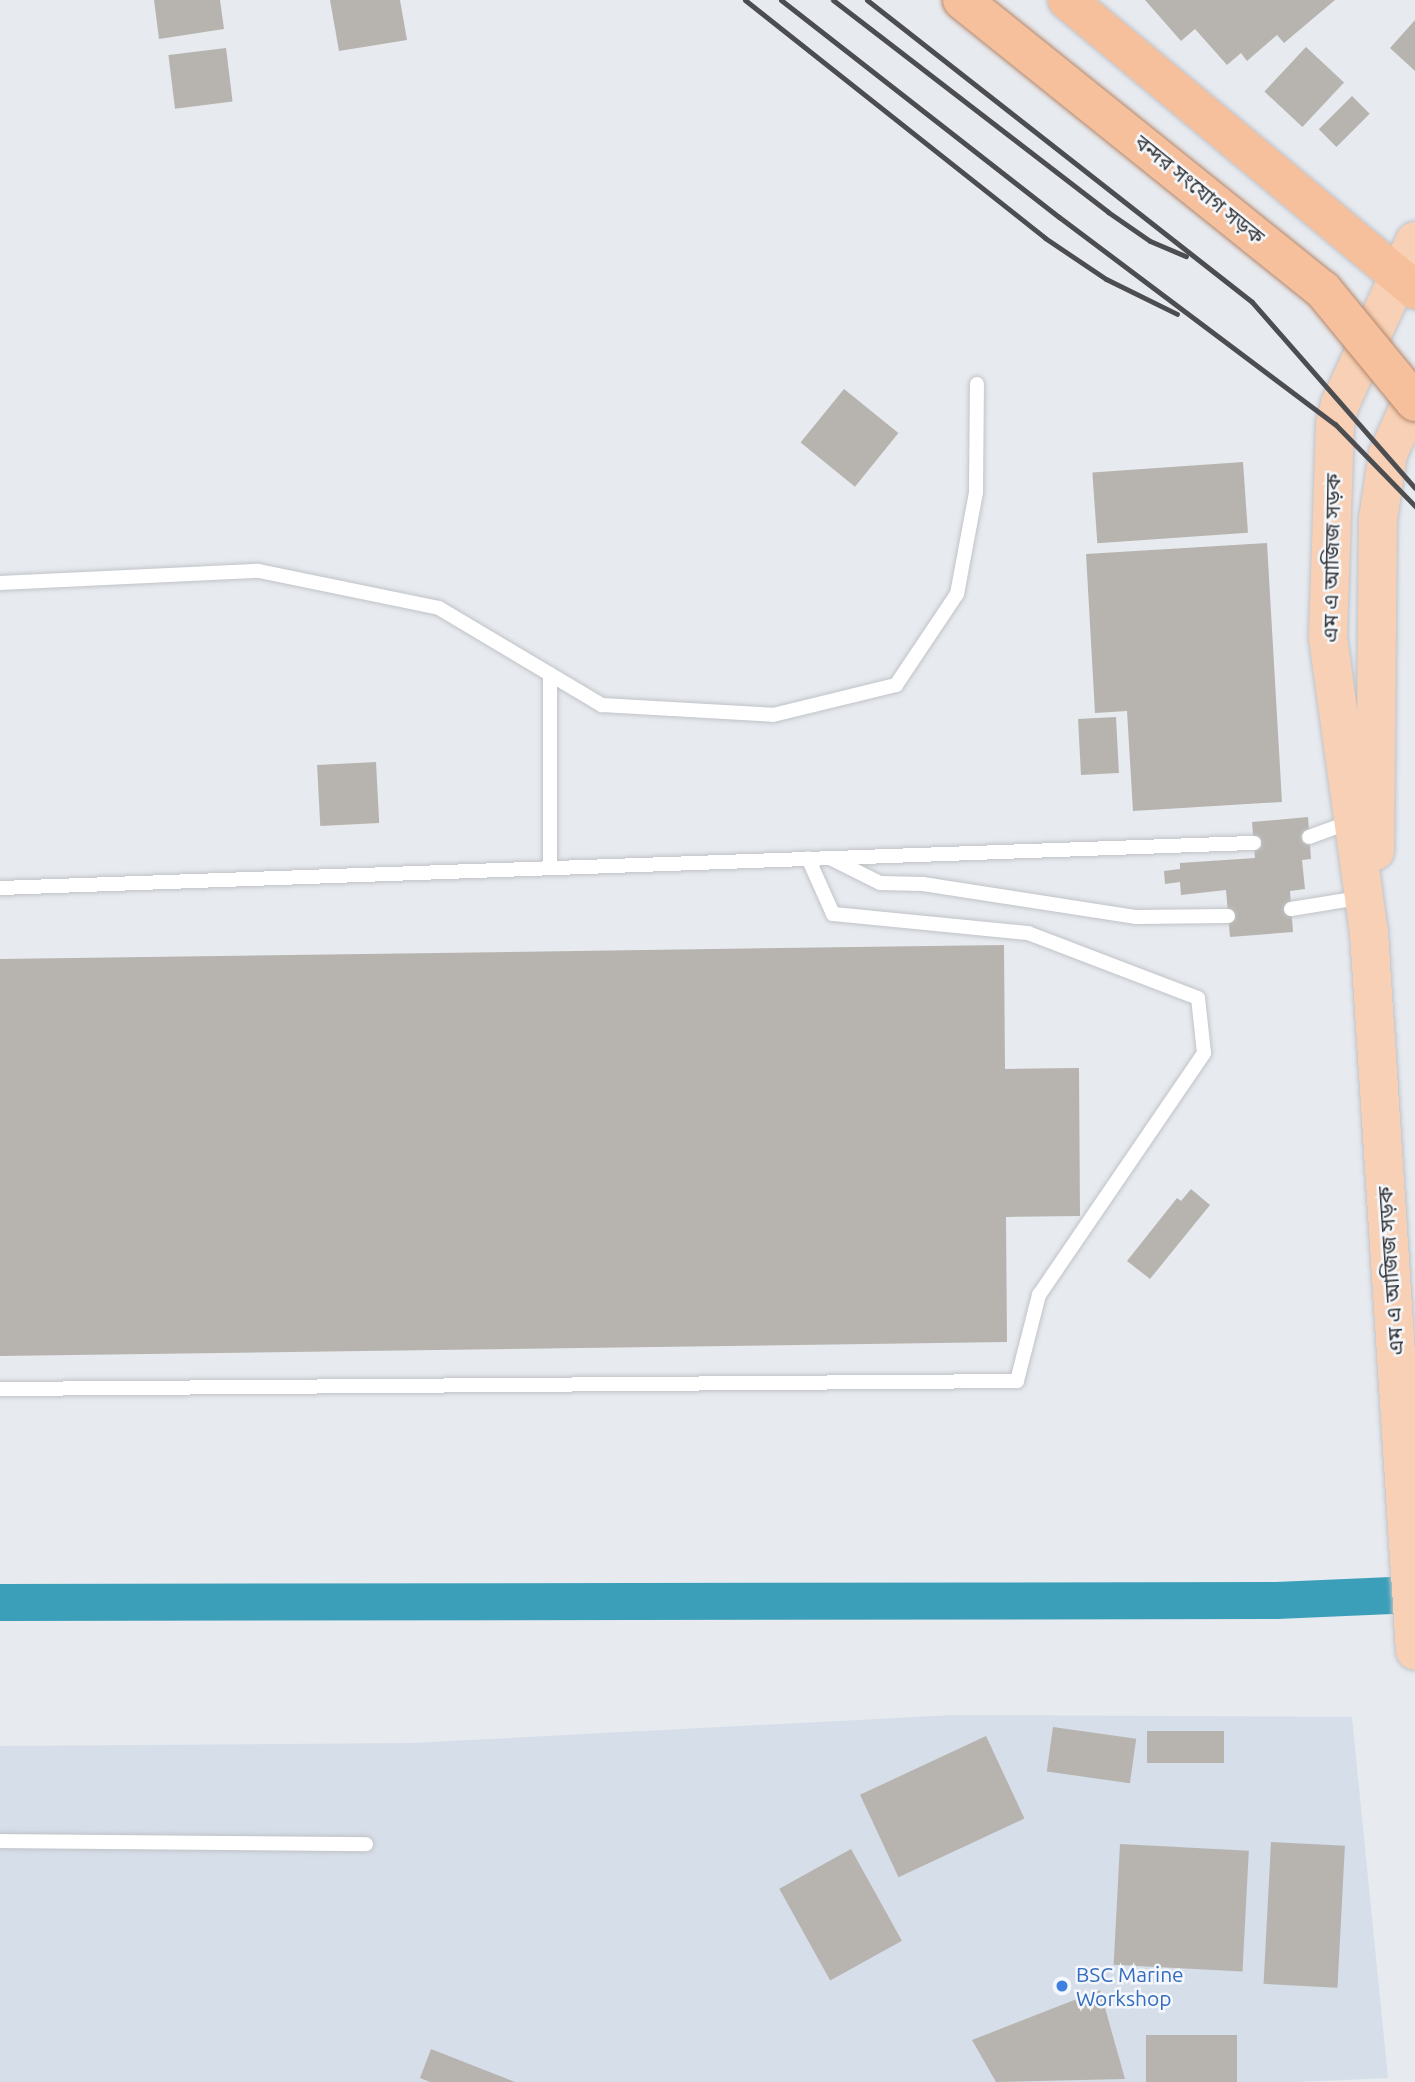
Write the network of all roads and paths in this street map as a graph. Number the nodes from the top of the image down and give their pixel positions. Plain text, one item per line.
1 (962, 0) edge
2 (1067, 0) edge
3 (1415, 241) edge
4 (1405, 284) edge
5 (977, 384) dead end
6 (1415, 394) edge
7 (1415, 402) edge
8 (0, 583) edge
9 (550, 674) junction
10 (1366, 820) junction
11 (1309, 837) dead end
12 (1254, 843) dead end
13 (808, 858) junction
14 (828, 858) junction
15 (550, 868) junction
16 (0, 888) edge
17 (1368, 908) junction
18 (1291, 909) dead end
19 (1228, 916) dead end
20 (0, 1389) edge
21 (1415, 1651) edge
22 (0, 1841) edge
23 (366, 1844) dead end

1 - 7 highway, বন্দর সংযোগ সড়ক, bridge
2 - 4 highway
3 - 4 main road, এম এ আজিজ সড়ক
4 - 10 main road, এম এ আজিজ সড়ক
5 - 9 lane
6 - 10 main road, এম এ আজিজ সড়ক
8 - 9 lane
9 - 15 lane
10 - 11 lane
10 - 17 main road, এম এ আজিজ সড়ক
12 - 14 lane
13 - 14 lane
13 - 15 lane
13 - 20 lane
14 - 19 lane
15 - 16 lane
17 - 18 lane
17 - 21 main road, এম এ আজিজ সড়ক
22 - 23 lane

